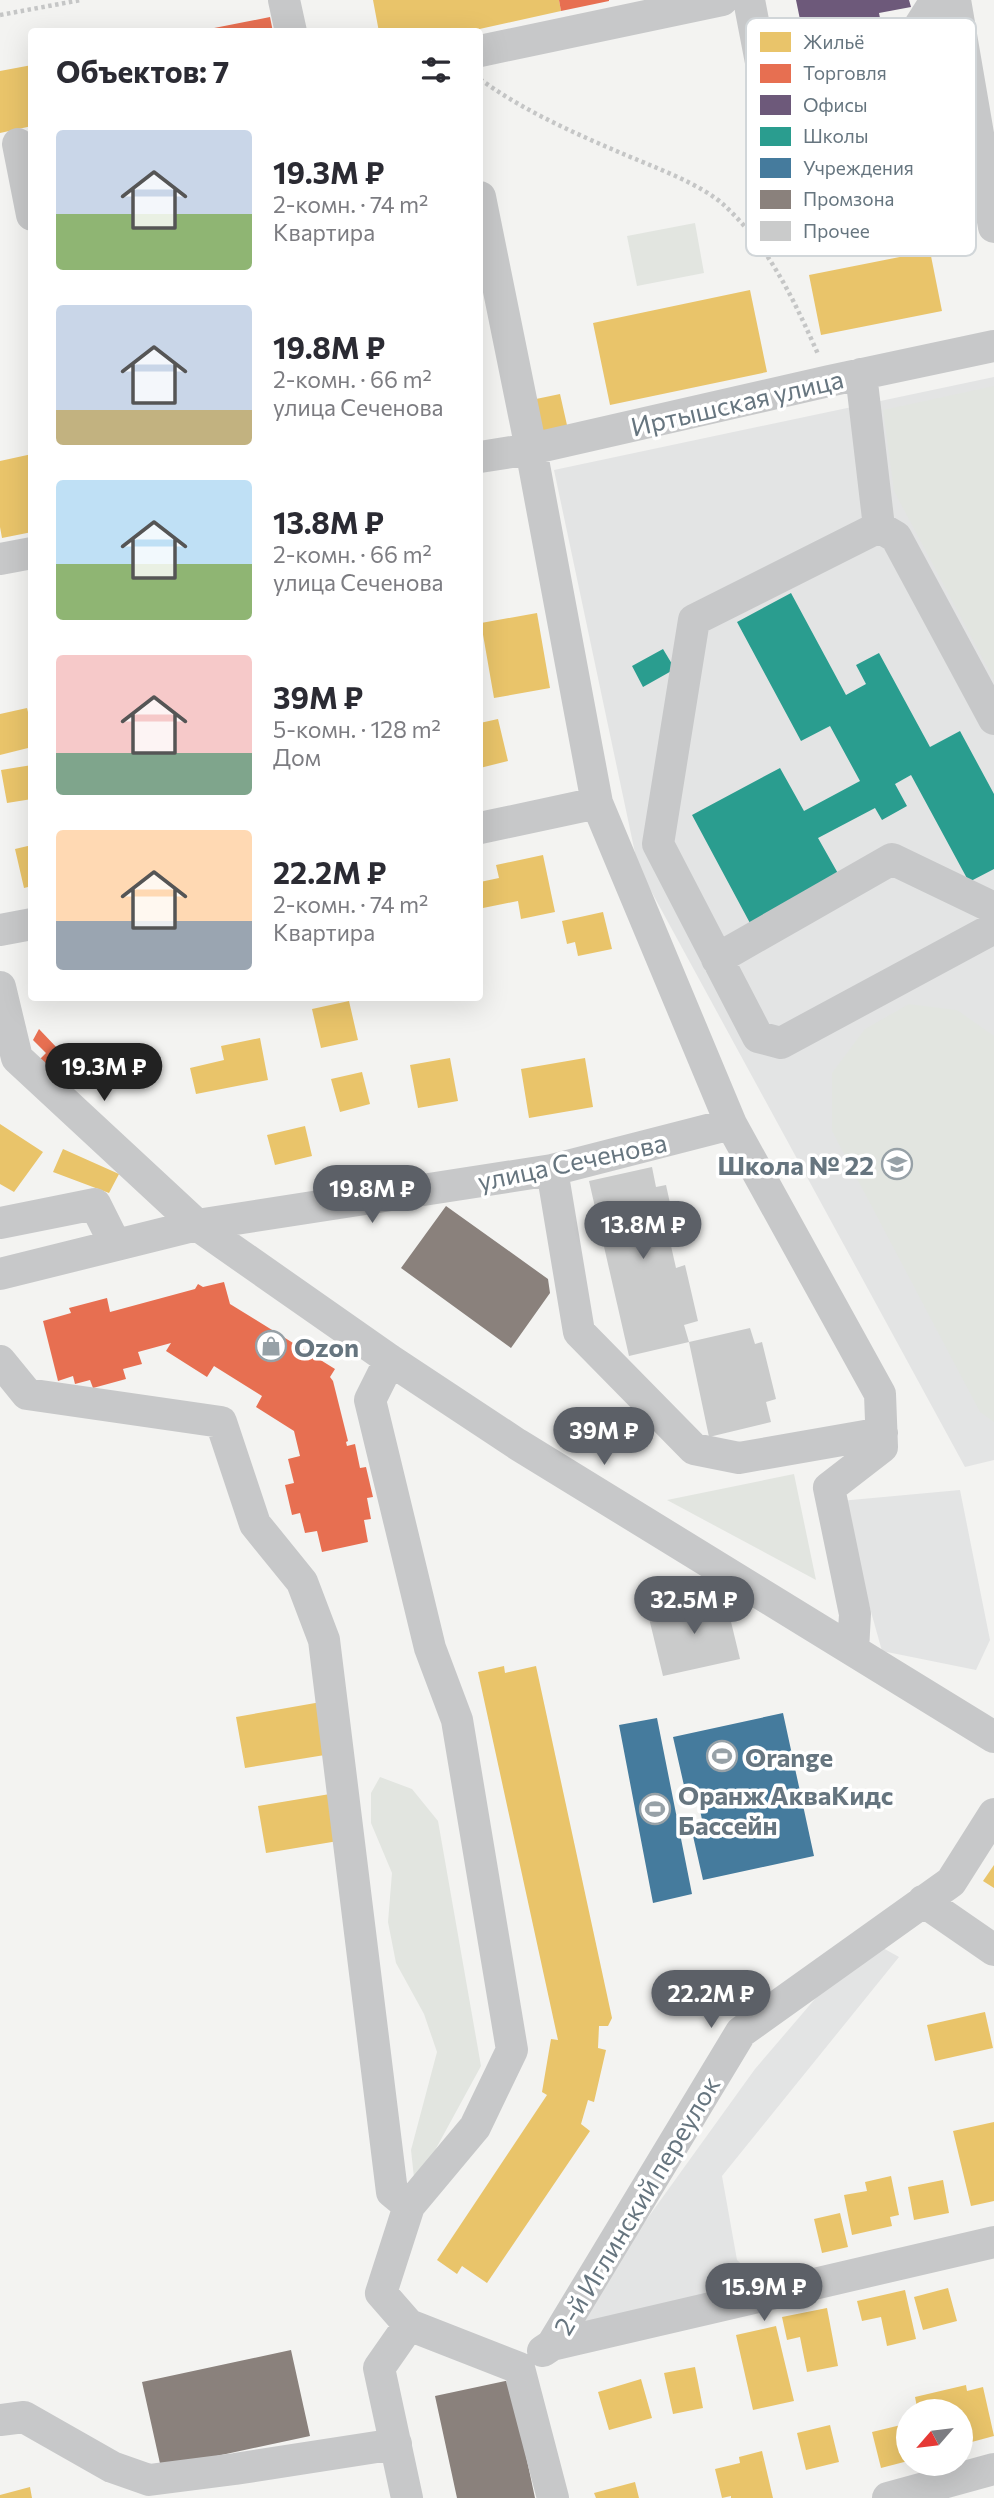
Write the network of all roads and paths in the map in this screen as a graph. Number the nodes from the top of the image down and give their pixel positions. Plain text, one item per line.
1 (80, 0) edge
2 (284, 0) edge
3 (722, 0) edge
4 (749, 0) edge
5 (936, 0) edge
6 (955, 0) edge
7 (0, 15) edge
8 (752, 18) edge
9 (925, 18) edge
10 (959, 18) edge
11 (290, 28) edge
12 (483, 50) edge
13 (483, 81) edge
14 (976, 103) edge
15 (17, 144) edge
16 (990, 172) edge
17 (28, 196) edge
18 (483, 212) edge
19 (994, 227) edge
20 (746, 229) edge
21 (768, 256) edge
22 (994, 346) edge
23 (861, 374) junction
24 (829, 381) junction
25 (531, 449) junction
26 (483, 457) edge
27 (879, 527) junction
28 (28, 554) edge
29 (0, 559) edge
30 (994, 719) edge
31 (597, 803) junction
32 (483, 827) edge
33 (994, 908) edge
34 (28, 925) edge
35 (994, 928) edge
36 (0, 930) edge
37 (717, 959) junction
38 (0, 987) edge
39 (731, 1124) junction
40 (552, 1170) junction
41 (0, 1223) edge
42 (197, 1225) junction
43 (115, 1244) junction
44 (0, 1274) edge
45 (390, 1360) junction
46 (0, 1361) edge
47 (882, 1433) junction
48 (853, 1650) junction
49 (994, 1737) edge
50 (994, 1814) edge
51 (923, 1901) junction
52 (994, 1950) edge
53 (409, 2206) junction
54 (994, 2242) edge
55 (409, 2325) junction
56 (552, 2345) junction
57 (519, 2368) junction
58 (0, 2420) edge
59 (396, 2444) junction
60 (994, 2469) edge
61 (150, 2489) edge
62 (407, 2498) edge
63 (553, 2498) edge
64 (888, 2498) edge

1 - 7 path
2 - 11 street
3 - 12 street
4 - 8 street
5 - 9 street
6 - 10 street
13 - 20 path
14 - 16 street
15 - 17 street
16 - 19 street
18 - 25 street
21 - 24 path
22 - 23 street, Иртышская улица
23 - 24 street, Иртышская улица
23 - 27 street
24 - 25 street, Иртышская улица
25 - 26 street, Иртышская улица
25 - 31 street
27 - 30 street
27 - 37 street
28 - 29 street
31 - 32 street
31 - 39 street
33 - 37 street
34 - 36 street
35 - 37 street
38 - 42 street
39 - 40 street, улица Сеченова
39 - 47 street
40 - 42 street, улица Сеченова
40 - 47 street
41 - 43 street
42 - 43 street, улица Сеченова
42 - 45 street
43 - 44 street, улица Сеченова
45 - 48 street
45 - 53 street
46 - 53 street
47 - 48 street
48 - 49 street
50 - 51 street, 2-й Иглинский переулок
51 - 52 street
51 - 56 street, 2-й Иглинский переулок
53 - 55 street
54 - 56 street
55 - 57 street
55 - 59 street
56 - 57 street
57 - 63 street
58 - 61 street
59 - 61 street
59 - 62 street
60 - 64 street

